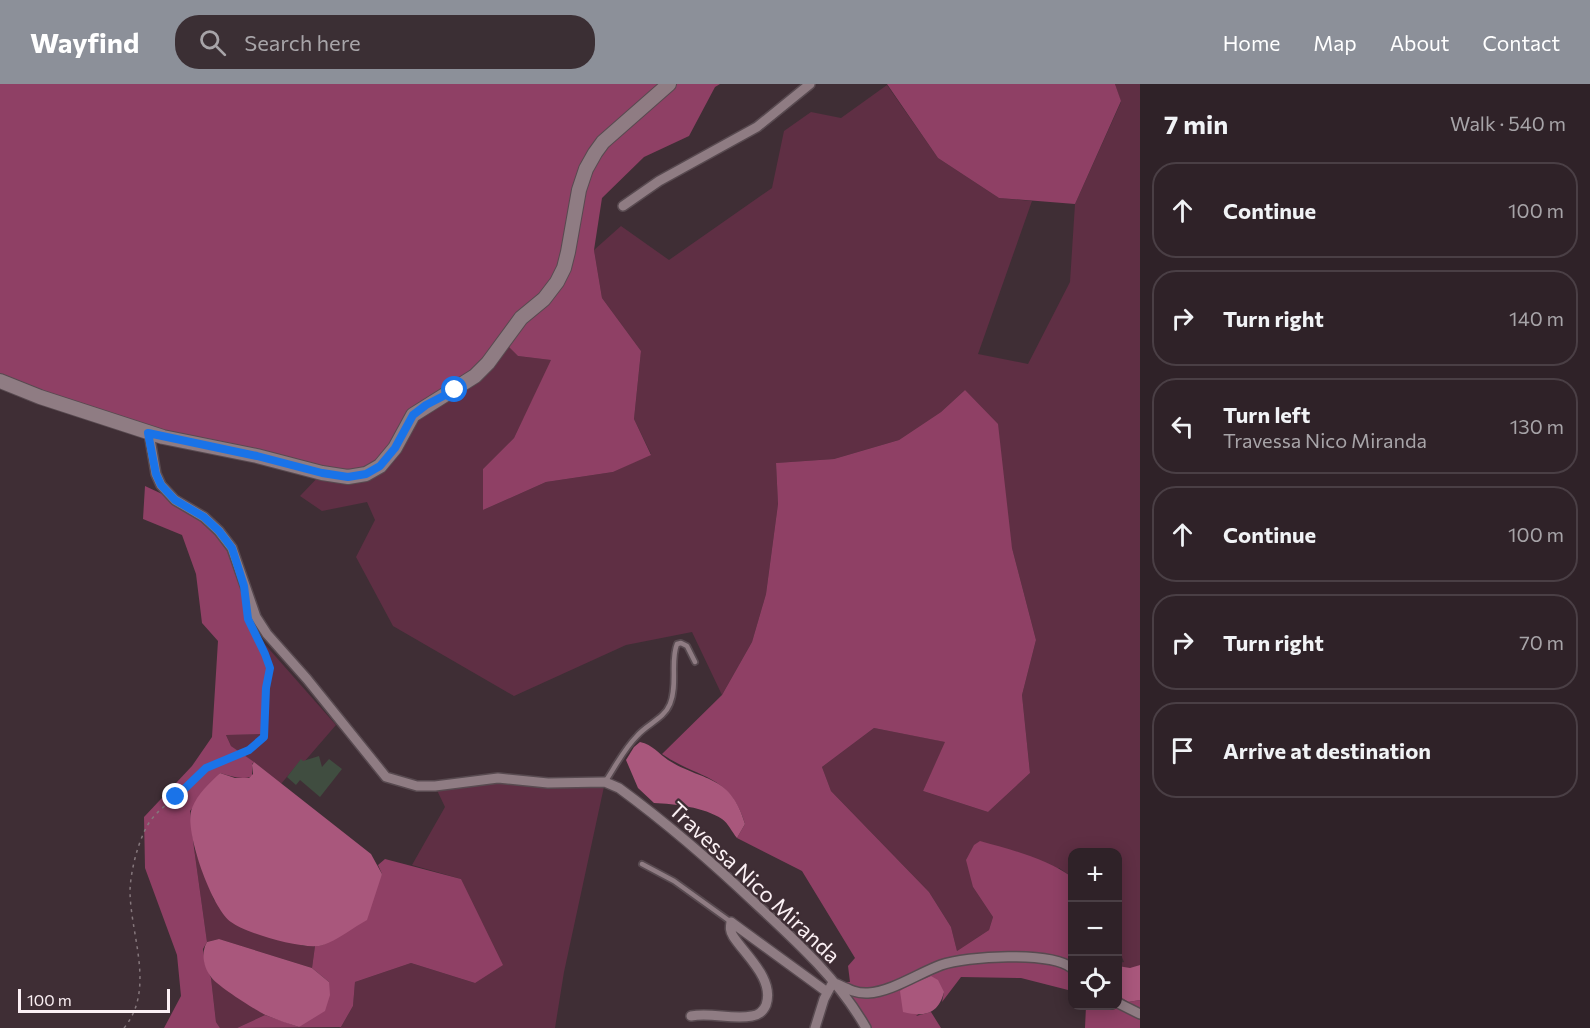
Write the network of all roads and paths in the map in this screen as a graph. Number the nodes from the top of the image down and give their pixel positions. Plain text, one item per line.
1 (669, 84) edge
2 (678, 84) edge
3 (810, 84) edge
4 (654, 99) junction
5 (623, 206) dead end
6 (0, 381) edge
7 (148, 433) junction
8 (255, 635) dead end
9 (695, 662) dead end
10 (605, 782) junction
11 (642, 864) dead end
12 (731, 922) junction
13 (1068, 966) edge
14 (833, 982) junction
15 (827, 992) junction
16 (1122, 1005) edge
17 (1140, 1014) edge
18 (691, 1016) dead end
19 (124, 1028) edge
20 (815, 1028) edge
21 (866, 1028) edge

1 - 4 street
2 - 4 street
3 - 5 street
4 - 7 street
6 - 7 street
7 - 10 street, Travessa Nico Miranda
8 - 19 path
9 - 10 lane
10 - 14 street, Travessa Nico Miranda
11 - 12 lane
12 - 15 street
12 - 18 street
13 - 14 street
14 - 15 street
14 - 21 street, Travessa Nico Miranda
15 - 20 street
16 - 17 street

